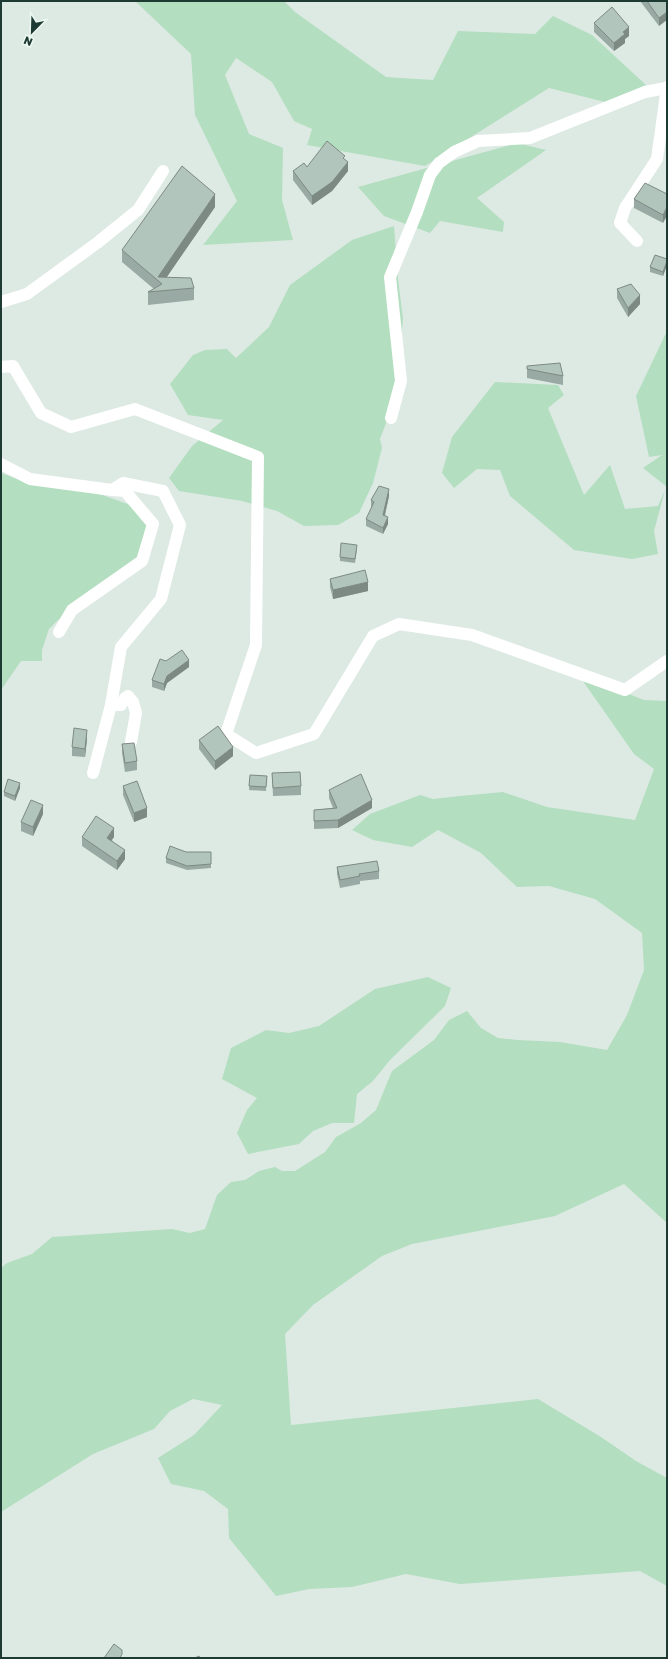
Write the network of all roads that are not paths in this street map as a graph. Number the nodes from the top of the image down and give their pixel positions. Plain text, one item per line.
1 (667, 88) edge
2 (163, 171) dead end
3 (637, 241) dead end
4 (1, 302) edge
5 (1, 367) edge
6 (391, 418) dead end
7 (1, 464) edge
8 (112, 490) junction
9 (58, 632) dead end
10 (667, 661) edge
11 (111, 705) junction
12 (131, 742) edge
13 (93, 773) dead end

1 - 3 street
1 - 6 street
2 - 4 street
5 - 10 street
7 - 8 street
8 - 9 street
8 - 11 street
11 - 12 street
11 - 13 street

